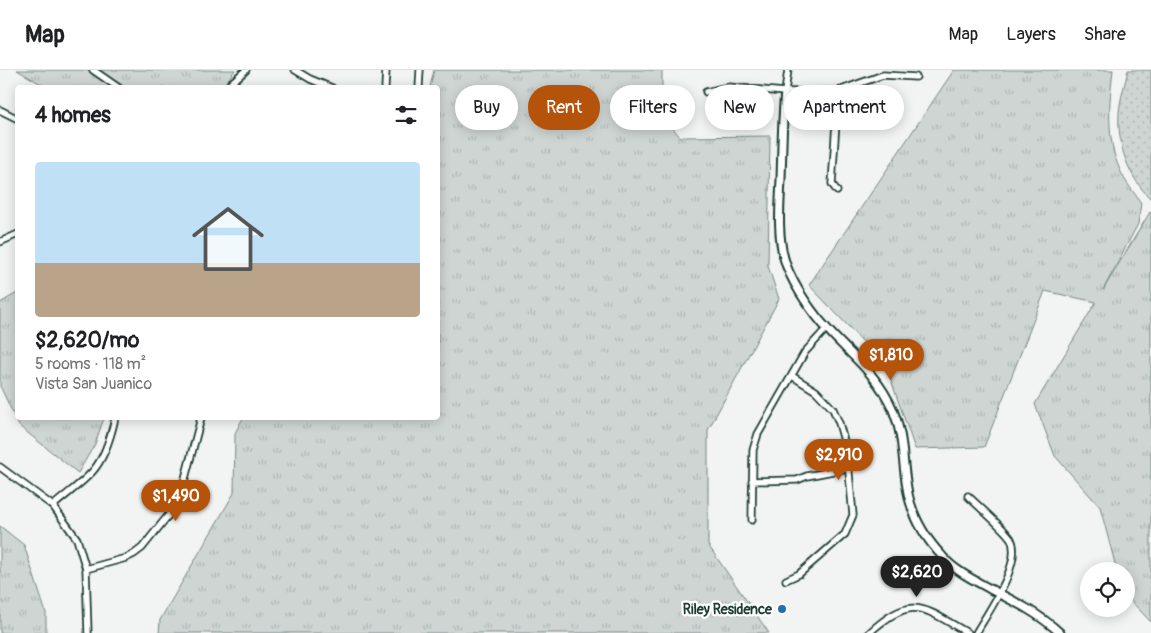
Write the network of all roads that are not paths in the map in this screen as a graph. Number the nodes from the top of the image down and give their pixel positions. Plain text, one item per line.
1 (93, 70) edge
2 (246, 70) edge
3 (386, 70) edge
4 (420, 70) edge
5 (788, 70) edge
6 (297, 71) edge
7 (916, 77) dead end
8 (310, 79) junction
9 (115, 85) edge
10 (230, 85) edge
11 (308, 85) edge
12 (325, 85) edge
13 (385, 85) edge
14 (419, 85) edge
15 (786, 85) edge
16 (855, 85) edge
17 (784, 100) edge
18 (0, 110) edge
19 (15, 118) edge
20 (835, 130) edge
21 (837, 191) dead end
22 (15, 235) edge
23 (1, 239) edge
24 (827, 328) junction
25 (792, 376) junction
26 (114, 420) edge
27 (200, 420) edge
28 (0, 467) edge
29 (848, 468) junction
30 (752, 481) junction
31 (968, 496) dead end
32 (53, 506) junction
33 (752, 520) dead end
34 (86, 569) junction
35 (786, 580) dead end
36 (999, 594) junction
37 (88, 633) edge
38 (869, 633) edge
39 (968, 633) edge
40 (976, 633) edge
41 (1060, 633) edge

1 - 9 street
2 - 10 street
3 - 13 street
4 - 14 street
5 - 15 street
6 - 8 street
7 - 16 street
8 - 11 street
8 - 12 street
17 - 24 street
18 - 19 street
20 - 21 street
22 - 23 street
24 - 25 street
24 - 36 street
25 - 29 street
25 - 30 street
26 - 32 street
27 - 34 street
28 - 32 street
29 - 30 street
29 - 35 street
30 - 33 street
31 - 36 street
32 - 34 street
34 - 37 street
36 - 40 street
36 - 41 street
38 - 39 street

